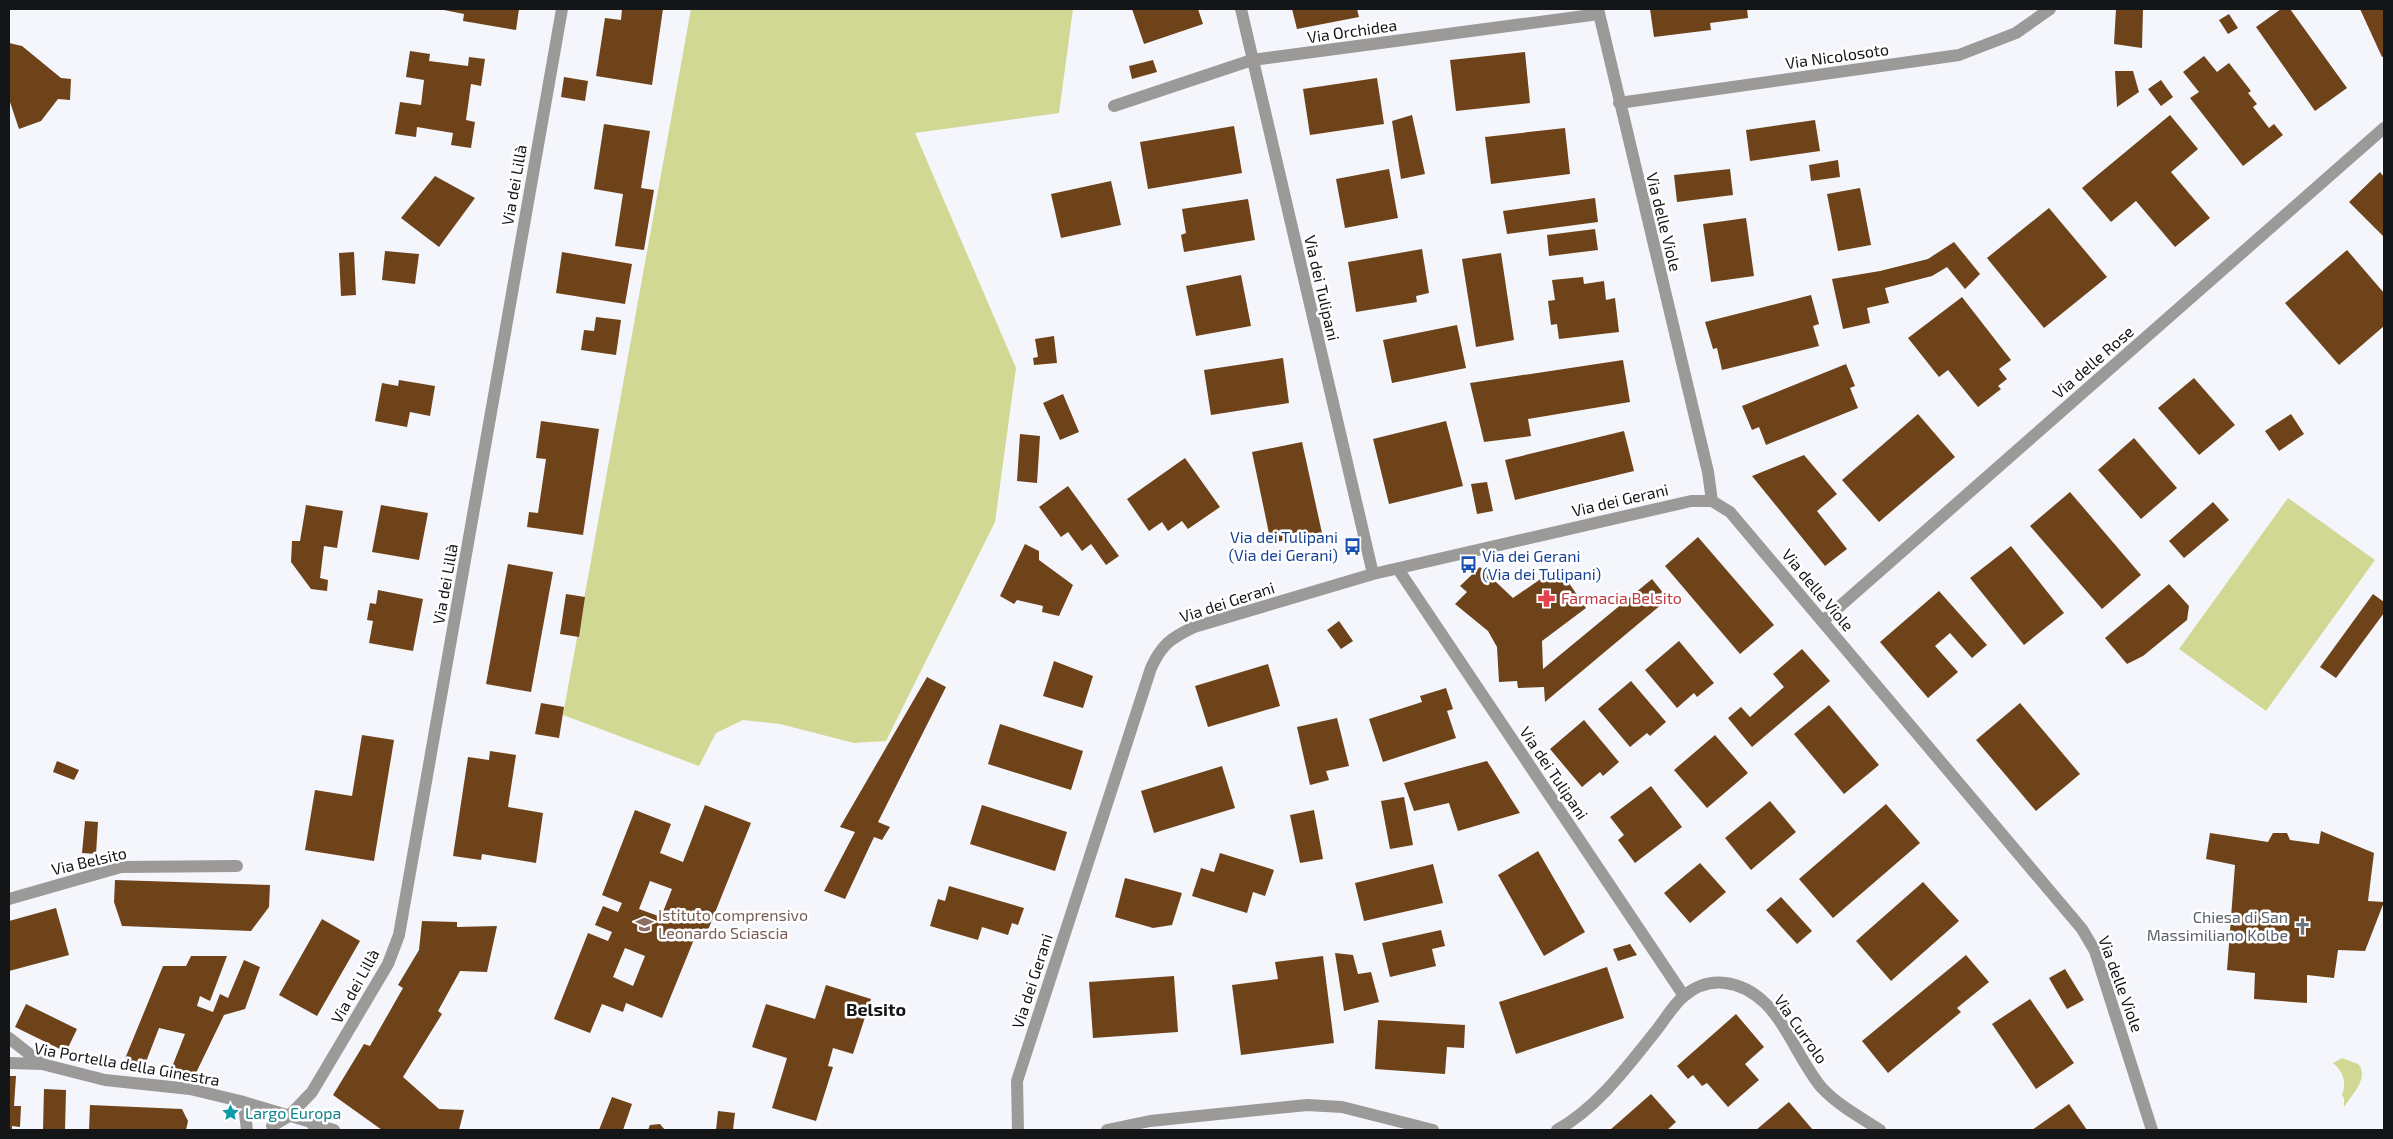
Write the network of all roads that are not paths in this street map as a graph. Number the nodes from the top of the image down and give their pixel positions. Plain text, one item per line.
1 (562, 9) edge
2 (1241, 9) edge
3 (2050, 9) edge
4 (1598, 11) edge
5 (1252, 60) junction
6 (1619, 104) junction
7 (1114, 106) dead end
8 (2384, 128) edge
9 (1712, 501) junction
10 (1398, 569) junction
11 (1373, 574) junction
12 (1823, 621) junction
13 (238, 866) dead end
14 (9, 899) edge
15 (1684, 996) junction
16 (9, 1038) edge
17 (9, 1063) edge
18 (42, 1064) junction
19 (240, 1101) junction
20 (289, 1116) junction
21 (321, 1125) junction
22 (267, 1128) edge
23 (246, 1130) edge
24 (334, 1130) edge
25 (1018, 1130) edge
26 (1107, 1130) edge
27 (1433, 1130) edge
28 (1557, 1130) edge
29 (1880, 1130) edge
30 (2152, 1130) edge

1 - 20 street, Via dei Lillà
2 - 5 street, Via dei Tulipani
3 - 6 street, Via Nicolosoto
4 - 5 street, Via Orchidea
4 - 6 street, Via delle Viole
5 - 7 street, Via Orchidea
5 - 11 street, Via dei Tulipani
6 - 9 street, Via delle Viole
8 - 12 street, Via delle Rose
9 - 10 street, Via dei Gerani
9 - 12 street, Via delle Viole
10 - 11 street, Via dei Gerani
10 - 15 street, Via dei Tulipani
11 - 25 street, Via dei Gerani
12 - 30 street, Via delle Viole
13 - 14 street, Via Belsito
15 - 28 street
15 - 29 street, Via Currolo
16 - 18 street
17 - 18 street, Via Portella della Ginestra
18 - 19 street, Via Portella della Ginestra
19 - 20 street, Via Portella della Ginestra
19 - 23 street
20 - 21 street, Via Portella della Ginestra
20 - 22 street, Via dei Lillà
21 - 22 street
21 - 24 street
26 - 27 street

